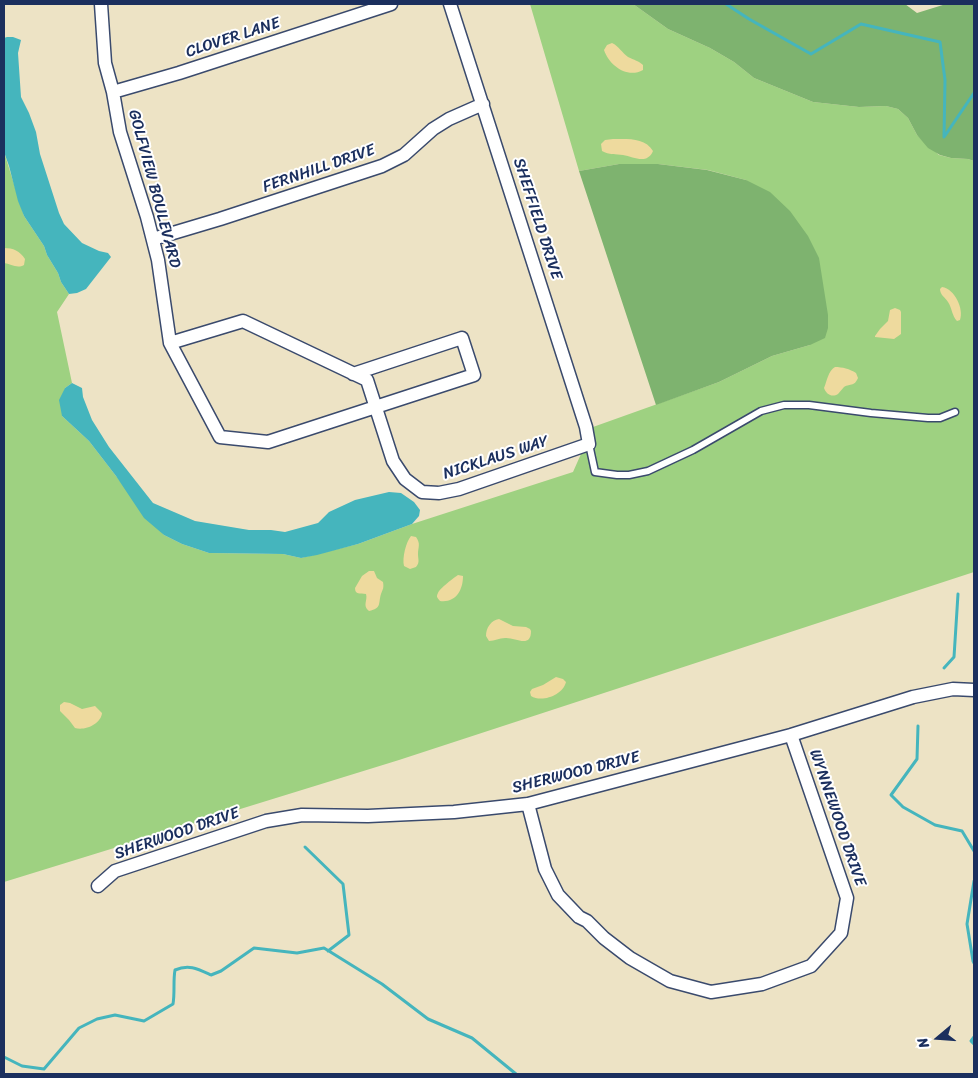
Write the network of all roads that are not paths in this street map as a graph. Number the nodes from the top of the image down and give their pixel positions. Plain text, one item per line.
1 (101, 4) edge
2 (391, 4) edge
3 (450, 4) edge
4 (113, 92) junction
5 (483, 104) junction
6 (153, 239) junction
7 (170, 343) junction
8 (354, 374) junction
9 (376, 408) junction
10 (955, 412) dead end
11 (589, 444) junction
12 (974, 690) edge
13 (791, 735) junction
14 (528, 804) junction
15 (98, 886) dead end

1 - 4 street, GOLFVIEW BOULEVARD
2 - 4 street, CLOVER LANE
3 - 5 street, SHEFFIELD DRIVE
4 - 6 street, GOLFVIEW BOULEVARD
5 - 6 street, FERNHILL DRIVE
5 - 11 street, SHEFFIELD DRIVE
6 - 7 street, GOLFVIEW BOULEVARD
7 - 8 street
7 - 9 street, GOLFVIEW BOULEVARD
8 - 9 street
8 - 9 street, GOLFVIEW BOULEVARD
9 - 11 street, NICKLAUS WAY
10 - 11 lane
12 - 13 street, SHERWOOD DRIVE
13 - 14 street, SHERWOOD DRIVE
13 - 14 street, WYNNEWOOD DRIVE
14 - 15 street, SHERWOOD DRIVE

